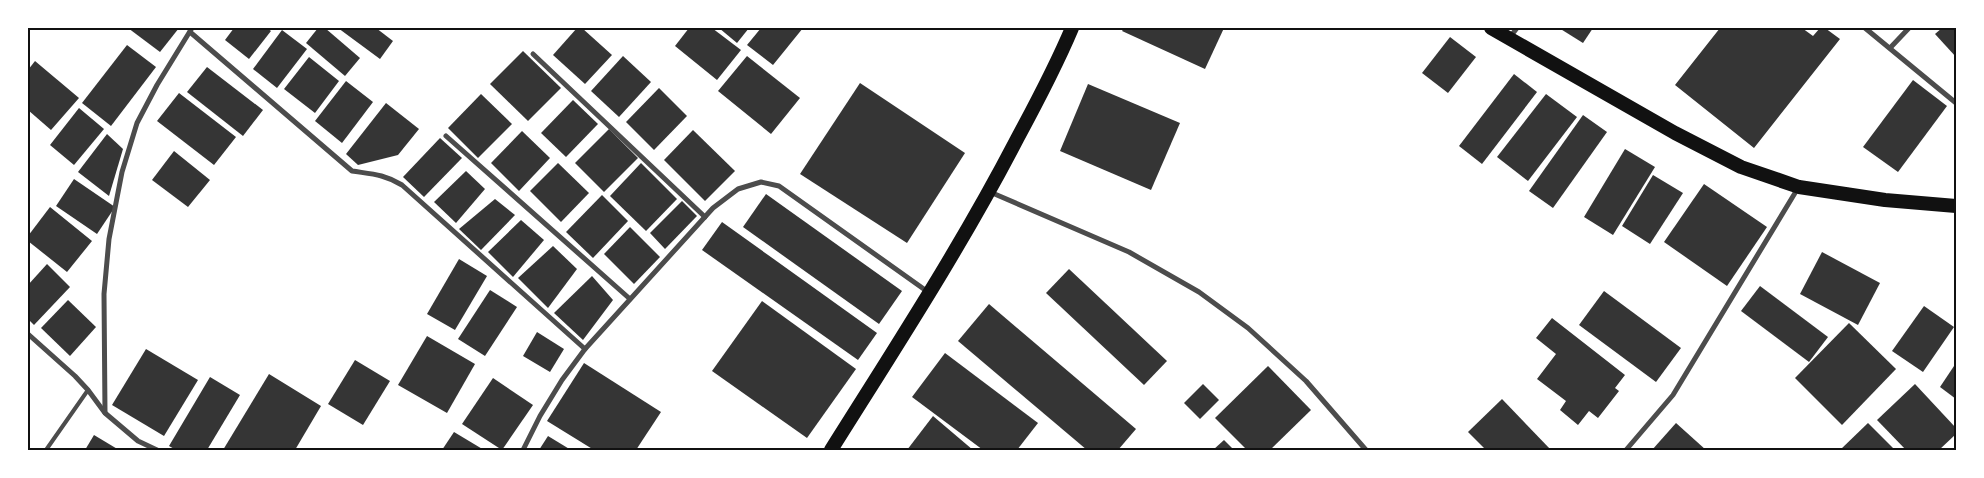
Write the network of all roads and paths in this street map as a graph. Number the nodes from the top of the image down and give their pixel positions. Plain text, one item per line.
1 (1072, 28) edge
2 (1491, 28) edge
3 (1865, 28) edge
4 (1910, 28) edge
5 (191, 30) edge
6 (1513, 33) edge
7 (1890, 48) junction
8 (533, 54) dead end
9 (1956, 103) edge
10 (446, 136) dead end
11 (1799, 187) junction
12 (990, 192) junction
13 (1956, 206) edge
14 (704, 217) junction
15 (930, 293) junction
16 (630, 299) junction
17 (28, 334) edge
18 (585, 349) junction
19 (88, 390) junction
20 (105, 413) junction
21 (46, 450) edge
22 (157, 450) edge
23 (523, 450) edge
24 (831, 450) edge
25 (1366, 450) edge
26 (1626, 450) edge

1 - 12 highway
2 - 6 highway
3 - 7 street
4 - 7 street
5 - 18 street
5 - 20 street
6 - 11 highway
7 - 9 street
8 - 14 street
10 - 16 street
11 - 13 highway
11 - 26 street
12 - 15 highway
12 - 25 street
14 - 15 street
14 - 16 street
15 - 24 highway
16 - 18 street
17 - 19 street
18 - 23 street
19 - 20 street
19 - 21 lane
20 - 22 street

